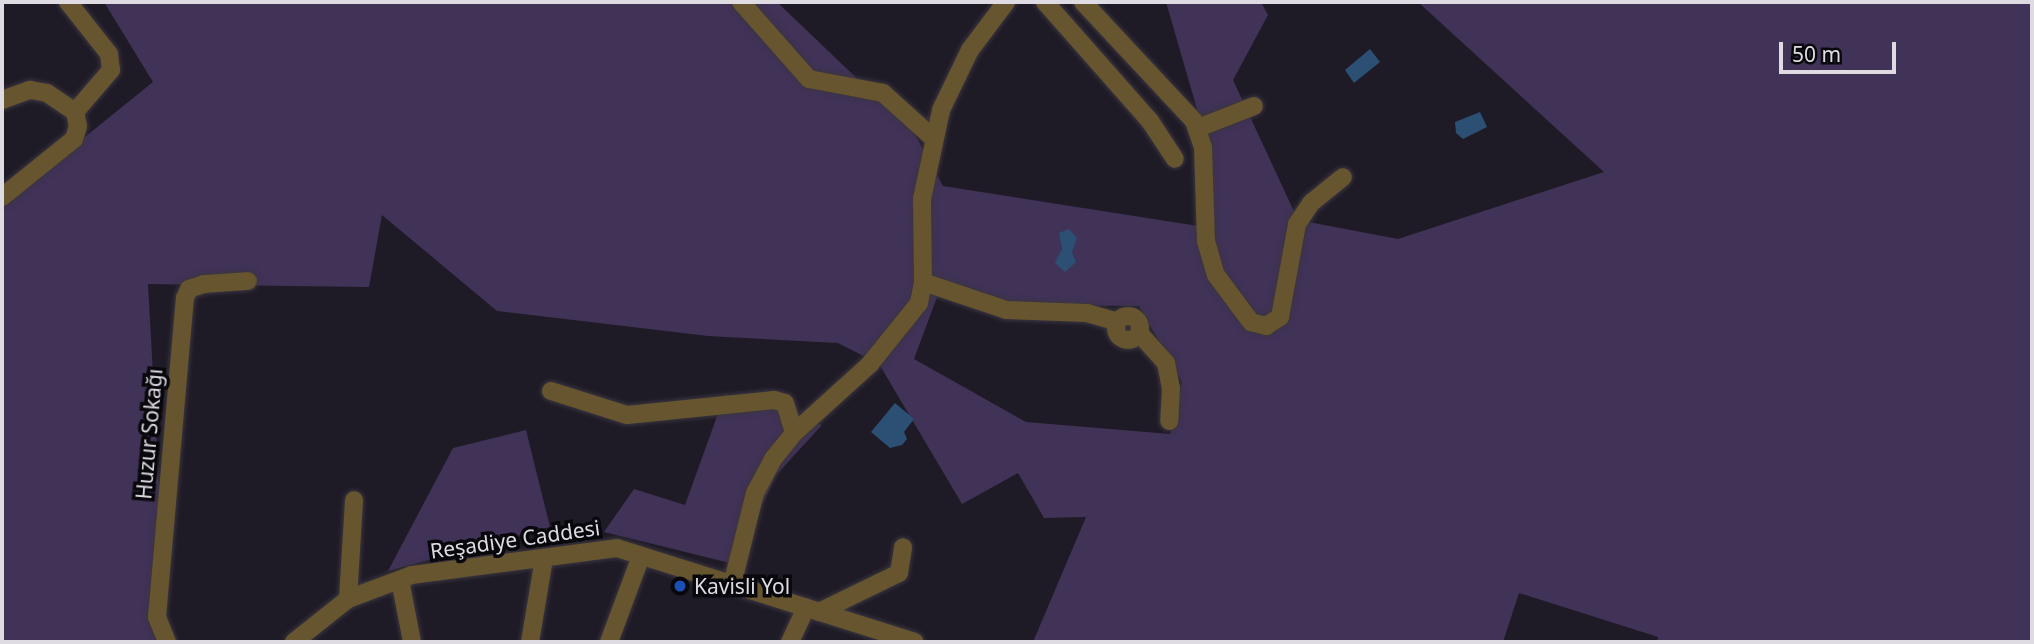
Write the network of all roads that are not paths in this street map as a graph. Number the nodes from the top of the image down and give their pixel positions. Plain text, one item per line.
1 (68, 2) edge
2 (741, 2) edge
3 (1006, 2) edge
4 (1045, 2) edge
5 (1083, 2) edge
6 (2, 100) edge
7 (1254, 106) dead end
8 (75, 112) junction
9 (1198, 128) junction
10 (933, 138) junction
11 (1175, 159) dead end
12 (1343, 177) dead end
13 (2, 197) edge
14 (248, 281) dead end
15 (923, 282) junction
16 (551, 391) dead end
17 (1169, 421) dead end
18 (794, 433) junction
19 (354, 500) dead end
20 (903, 547) dead end
21 (641, 556) junction
22 (544, 558) junction
23 (400, 580) junction
24 (732, 585) junction
25 (348, 599) junction
26 (812, 610) junction
27 (862, 634) edge
28 (167, 642) edge
29 (294, 642) edge
30 (412, 642) edge
31 (530, 642) edge
32 (609, 642) edge
33 (790, 642) edge
34 (915, 642) edge

1 - 8 street
2 - 10 street
3 - 10 street
4 - 11 street
5 - 9 street
6 - 8 street
7 - 9 street
8 - 13 street
9 - 12 street
10 - 15 street
14 - 28 street, Huzur Sokağı
15 - 17 street
15 - 18 street
16 - 18 street
18 - 24 street
19 - 25 street
20 - 26 street
21 - 22 street, Reşadiye Caddesi
21 - 24 street, Reşadiye Caddesi
21 - 32 street
22 - 23 street, Reşadiye Caddesi
22 - 31 street
23 - 25 street, Reşadiye Caddesi
23 - 30 street
24 - 26 street, Reşadiye Caddesi
25 - 29 street, Reşadiye Caddesi
26 - 27 street, Reşadiye Caddesi
26 - 33 street
27 - 34 street, Reşadiye Caddesi

